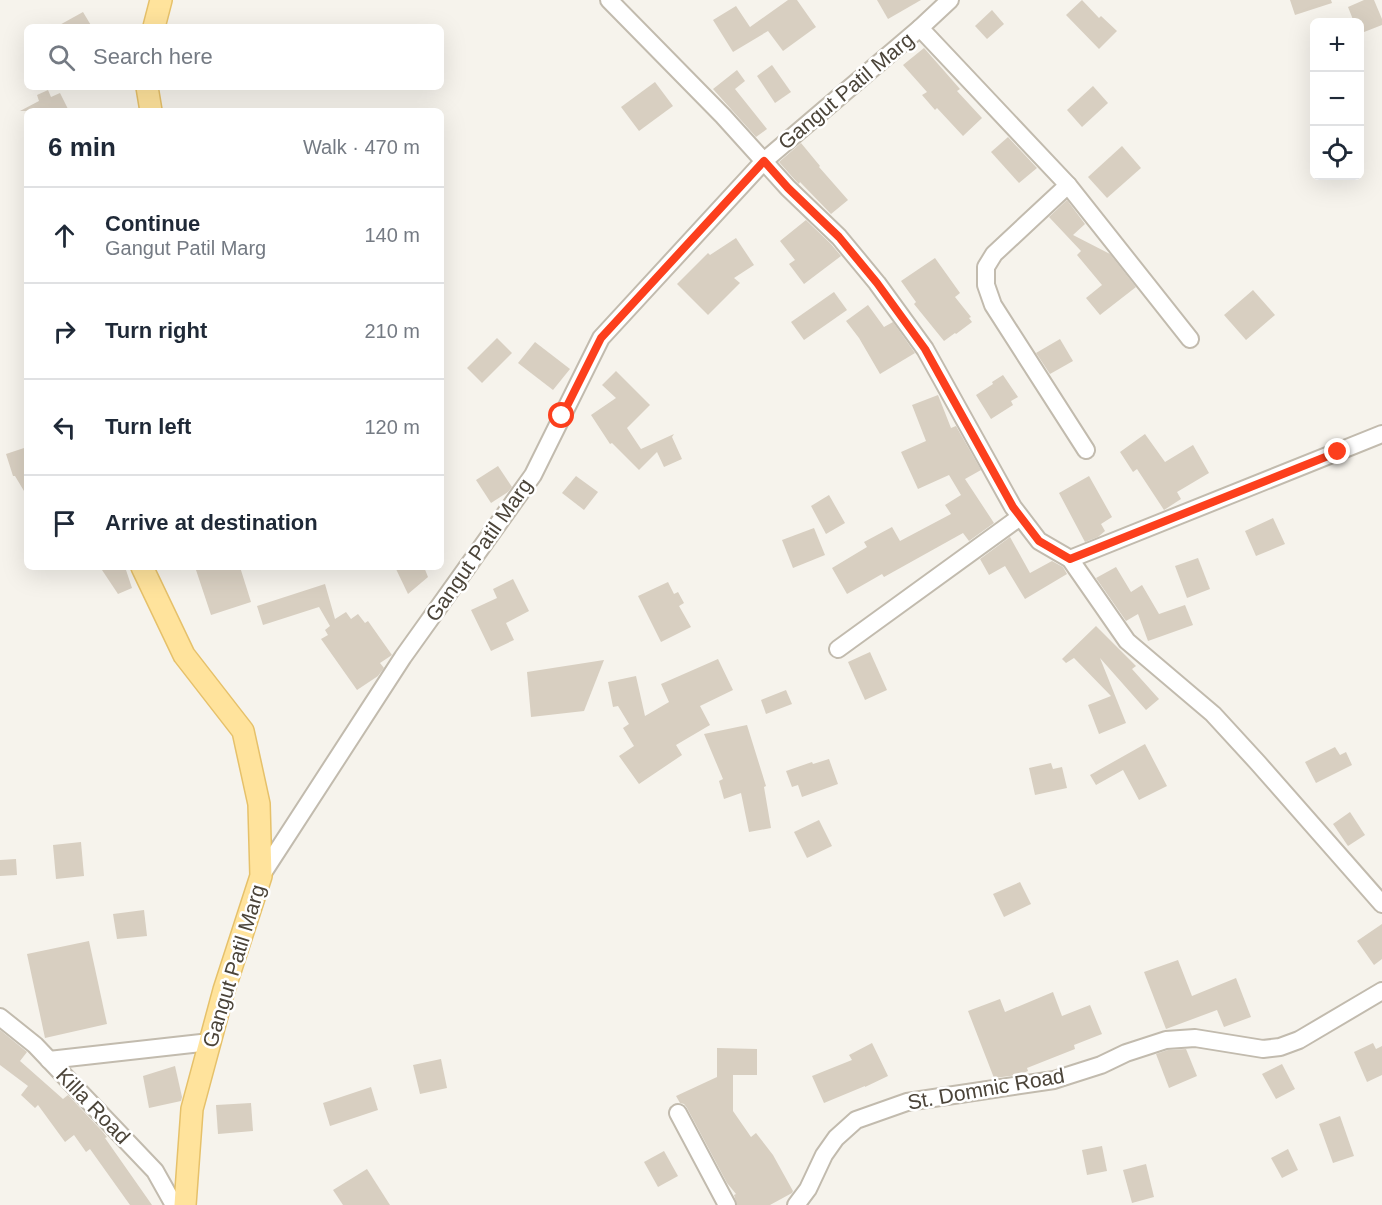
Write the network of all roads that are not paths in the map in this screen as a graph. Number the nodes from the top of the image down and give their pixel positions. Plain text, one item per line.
1 (161, 0) edge
2 (609, 0) edge
3 (950, 0) edge
4 (155, 24) edge
5 (920, 28) junction
6 (148, 90) edge
7 (150, 108) edge
8 (764, 161) junction
9 (1068, 185) junction
10 (1191, 339) dead end
11 (1382, 434) edge
12 (1086, 450) dead end
13 (1020, 517) junction
14 (1070, 559) junction
15 (143, 570) edge
16 (838, 649) dead end
17 (261, 876) junction
18 (1382, 904) edge
19 (1382, 991) edge
20 (0, 1017) edge
21 (210, 1042) junction
22 (49, 1060) junction
23 (678, 1113) dead end
24 (174, 1205) edge
25 (184, 1205) edge
26 (727, 1205) edge
27 (796, 1205) edge

1 - 4 main road
2 - 8 street
3 - 5 street, Gangut Patil Marg
5 - 8 street, Gangut Patil Marg
5 - 9 street
6 - 7 main road
8 - 13 street
8 - 17 street, Gangut Patil Marg
9 - 10 street
9 - 12 street
11 - 14 street
13 - 14 street
13 - 16 street
14 - 18 street
15 - 17 main road
17 - 21 main road, Gangut Patil Marg
19 - 27 street, St. Domnic Road
20 - 22 street, Killa Road
21 - 22 street
21 - 25 main road, Gangut Patil Marg
22 - 24 street, Killa Road
23 - 26 street

